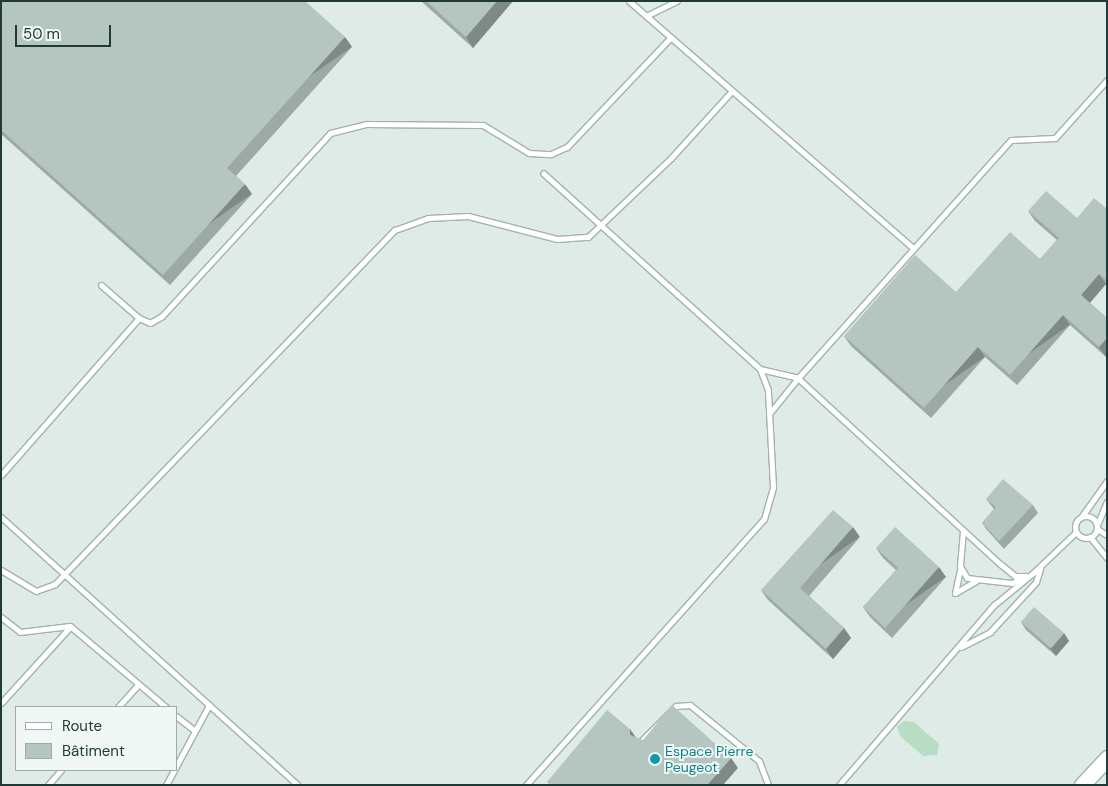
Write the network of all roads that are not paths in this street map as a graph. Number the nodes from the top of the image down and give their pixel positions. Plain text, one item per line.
1 (629, 1) edge
2 (677, 1) edge
3 (646, 16) junction
4 (670, 38) junction
5 (1107, 80) edge
6 (730, 93) junction
7 (543, 173) dead end
8 (602, 226) junction
9 (912, 246) junction
10 (101, 285) dead end
11 (139, 318) junction
12 (760, 368) junction
13 (798, 378) junction
14 (769, 414) junction
15 (1, 475) edge
16 (1107, 481) edge
17 (1107, 502) edge
18 (1082, 516) junction
19 (1, 518) edge
20 (1097, 527) junction
21 (963, 531) junction
22 (1076, 532) junction
23 (1107, 535) edge
24 (1090, 537) junction
25 (1107, 558) edge
26 (960, 566) junction
27 (1040, 569) junction
28 (1, 570) edge
29 (1034, 572) junction
30 (64, 574) junction
31 (1026, 576) junction
32 (977, 581) junction
33 (1, 617) edge
34 (70, 626) junction
35 (960, 648) junction
36 (138, 685) junction
37 (1, 702) edge
38 (209, 705) junction
39 (119, 706) edge
40 (165, 706) edge
41 (178, 718) edge
42 (194, 730) junction
43 (640, 742) edge
44 (1107, 758) edge
45 (178, 767) edge
46 (60, 771) edge
47 (175, 771) edge
48 (48, 785) edge
49 (166, 785) edge
50 (298, 785) edge
51 (526, 785) edge
52 (768, 785) edge
53 (839, 785) edge
54 (1082, 785) edge

1 - 3 lane
2 - 3 lane
3 - 4 lane
4 - 6 lane
4 - 11 lane
5 - 9 lane
6 - 8 lane
6 - 9 lane
7 - 8 lane
8 - 12 lane
8 - 30 lane
9 - 13 lane
10 - 11 lane
11 - 15 lane
12 - 13 lane
12 - 14 lane
13 - 14 lane
13 - 21 lane
14 - 51 lane
16 - 18 lane
17 - 20 lane
18 - 20 lane
18 - 22 lane
19 - 30 lane
20 - 23 lane
20 - 24 lane
21 - 26 lane
21 - 31 lane
22 - 24 lane
22 - 27 lane
24 - 25 lane
26 - 32 lane
26 - 32 lane
27 - 29 lane
27 - 35 lane
28 - 30 lane
29 - 31 lane
29 - 35 lane
30 - 38 lane
31 - 32 lane
33 - 34 lane
34 - 36 lane
34 - 37 lane
35 - 53 lane
36 - 39 lane
36 - 40 lane
38 - 42 lane
38 - 50 lane
41 - 42 lane
42 - 45 lane
43 - 52 lane
44 - 54 main road
46 - 48 lane
47 - 49 lane

